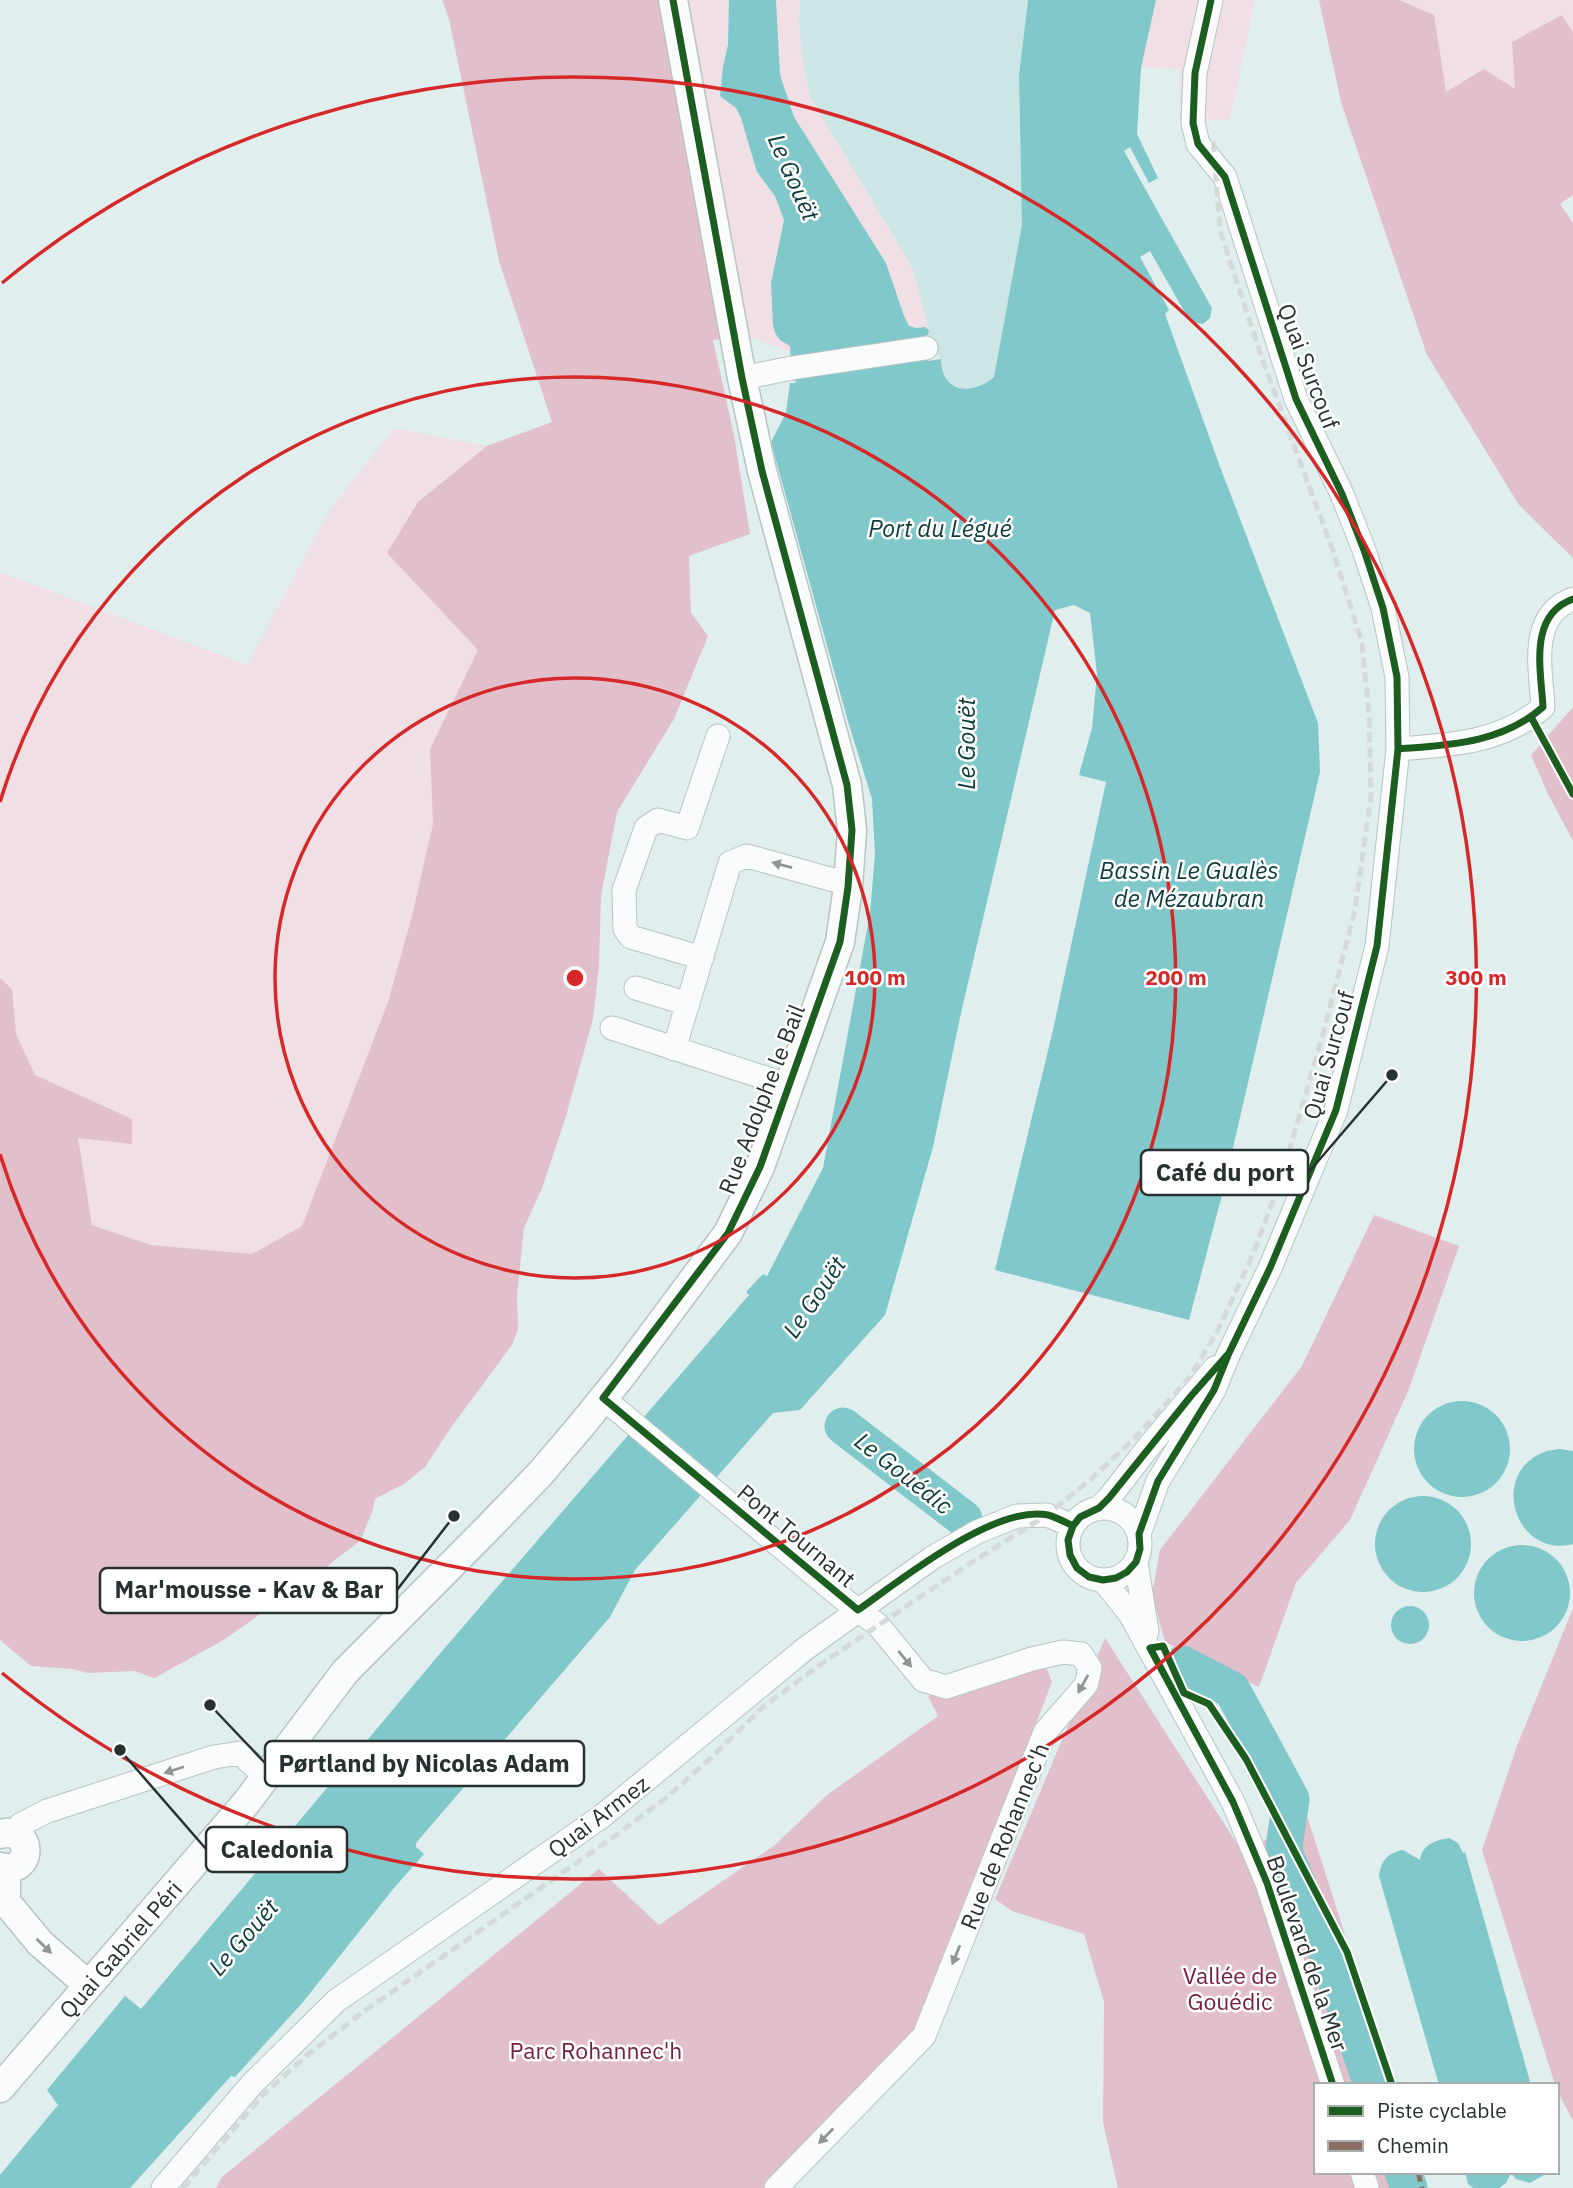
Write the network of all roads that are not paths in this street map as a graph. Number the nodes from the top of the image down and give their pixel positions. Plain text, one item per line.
1 (673, 0) edge
2 (1211, 0) edge
3 (926, 348) dead end
4 (742, 378) junction
5 (1573, 599) edge
6 (718, 736) dead end
7 (1398, 749) junction
8 (848, 884) junction
9 (702, 958) junction
10 (636, 988) dead end
11 (688, 1004) junction
12 (612, 1028) dead end
13 (674, 1049) junction
14 (790, 1086) junction
15 (1229, 1353) junction
16 (603, 1398) junction
17 (1099, 1508) junction
18 (1073, 1526) junction
19 (1139, 1534) junction
20 (1136, 1562) junction
21 (1103, 1580) junction
22 (858, 1610) junction
23 (1150, 1648) junction
24 (266, 1777) junction
25 (8, 1834) edge
26 (4, 1868) edge
27 (5, 1914) edge
28 (88, 1985) junction
29 (1332, 2083) edge
30 (0, 2088) edge
31 (163, 2188) edge
32 (776, 2188) edge

1 - 4 street, Rue Adolphe le Bail
2 - 7 street, Quai Surcouf
3 - 4 street
4 - 8 street, Rue Adolphe le Bail
5 - 7 street
6 - 9 street
7 - 15 street, Quai Surcouf
8 -> 9 street
8 - 14 street, Rue Adolphe le Bail
9 - 11 street
10 - 11 street
11 - 13 street
12 - 13 street
13 - 14 street
14 - 16 street, Rue Adolphe le Bail
15 - 17 street, Quai Surcouf
15 - 19 street, Quai Surcouf
16 - 22 street, Pont Tournant
16 - 24 street, Rue Adolphe le Bail
17 - 18 street
17 - 19 street
18 - 21 street
18 - 22 street, Quai Armez
19 - 20 street
20 - 21 street
20 - 23 street, Boulevard de la Mer
21 - 23 street, Boulevard de la Mer
22 - 31 street, Quai Armez
22 -> 32 street, Rue de Rohannec'h
23 - 29 street, Boulevard de la Mer
24 -> 25 street
24 - 28 street, Quai Gabriel Péri
25 - 26 street
26 - 27 street
27 -> 28 street
28 - 30 street, Quai Gabriel Péri

